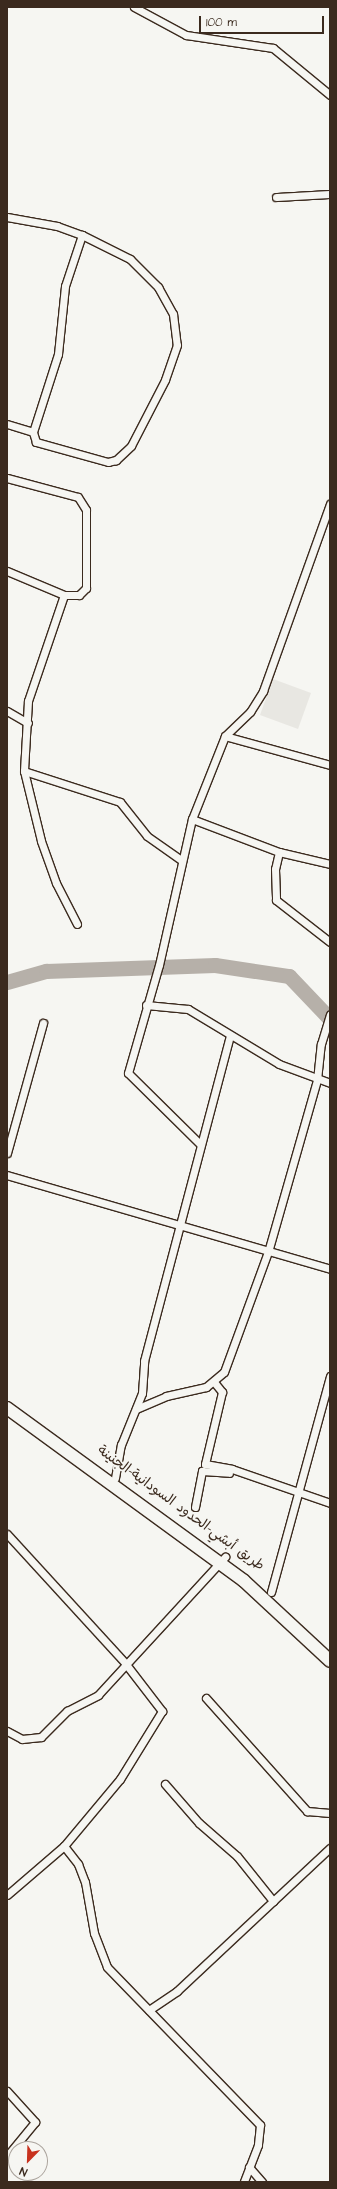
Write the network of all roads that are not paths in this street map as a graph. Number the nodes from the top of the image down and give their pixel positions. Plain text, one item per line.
1 (134, 7) edge
2 (330, 95) edge
3 (330, 194) edge
4 (276, 197) dead end
5 (7, 217) edge
6 (82, 236) junction
7 (7, 424) edge
8 (33, 432) junction
9 (7, 478) edge
10 (330, 504) edge
11 (7, 571) edge
12 (64, 594) junction
13 (7, 711) edge
14 (28, 723) junction
15 (225, 736) junction
16 (330, 765) edge
17 (24, 771) junction
18 (192, 818) junction
19 (279, 852) junction
20 (181, 860) junction
21 (330, 864) edge
22 (77, 924) dead end
23 (330, 942) edge
24 (146, 1005) junction
25 (330, 1014) edge
26 (43, 1023) dead end
27 (230, 1035) junction
28 (317, 1080) junction
29 (330, 1083) edge
30 (200, 1144) junction
31 (7, 1153) edge
32 (7, 1174) edge
33 (179, 1224) junction
34 (268, 1252) junction
35 (330, 1269) edge
36 (330, 1376) edge
37 (214, 1382) junction
38 (7, 1398) edge
39 (7, 1408) edge
40 (136, 1409) junction
41 (115, 1478) junction
42 (262, 1480) junction
43 (298, 1494) junction
44 (330, 1503) edge
45 (195, 1507) dead end
46 (165, 1519) junction
47 (7, 1534) edge
48 (223, 1560) junction
49 (270, 1592) junction
50 (296, 1622) junction
51 (330, 1649) edge
52 (330, 1661) edge
53 (125, 1663) junction
54 (206, 1698) dead end
55 (7, 1732) edge
56 (165, 1784) dead end
57 (330, 1813) edge
58 (64, 1846) junction
59 (330, 1848) edge
60 (7, 1895) edge
61 (273, 1901) junction
62 (149, 2010) junction
63 (7, 2091) edge
64 (7, 2156) edge
65 (249, 2167) junction
66 (244, 2182) edge
67 (262, 2182) edge

1 - 2 street
3 - 4 street
5 - 6 street
6 - 8 street
6 - 8 street
7 - 8 street
9 - 12 street
10 - 15 street
11 - 12 street
12 - 14 street
13 - 14 street
14 - 17 street
15 - 16 street
15 - 18 street
17 - 20 street
17 - 22 street
18 - 19 street
18 - 20 street
19 - 21 street
19 - 23 street
20 - 24 street
24 - 27 street
24 - 30 street
25 - 28 street
26 - 31 street
27 - 28 street
27 - 30 street
28 - 29 street
28 - 34 street
30 - 33 street
32 - 33 street
33 - 34 street
33 - 40 street
34 - 35 street
34 - 37 street
36 - 43 street
37 - 40 street
37 - 42 street
38 - 41 highway, طريق أبشي-الحدود السودانية-الجنينة
39 - 46 highway
40 - 41 street
41 - 46 highway, طريق أبشي-الحدود السودانية-الجنينة
42 - 43 street
42 - 45 street
43 - 44 street
43 - 49 street
46 - 48 highway, طريق أبشي-الحدود السودانية-الجنينة
47 - 53 street
48 - 49 highway, طريق أبشي-الحدود السودانية-الجنينة
48 - 50 highway
48 - 53 street
49 - 50 highway, طريق أبشي-الحدود السودانية-الجنينة
50 - 51 highway, طريق أبشي-الحدود السودانية-الجنينة
50 - 52 highway
53 - 55 street
53 - 58 street
54 - 57 street
56 - 61 street
58 - 60 street
58 - 62 street
59 - 61 street
61 - 62 street
62 - 65 street
63 - 64 street
65 - 66 street
65 - 67 street

